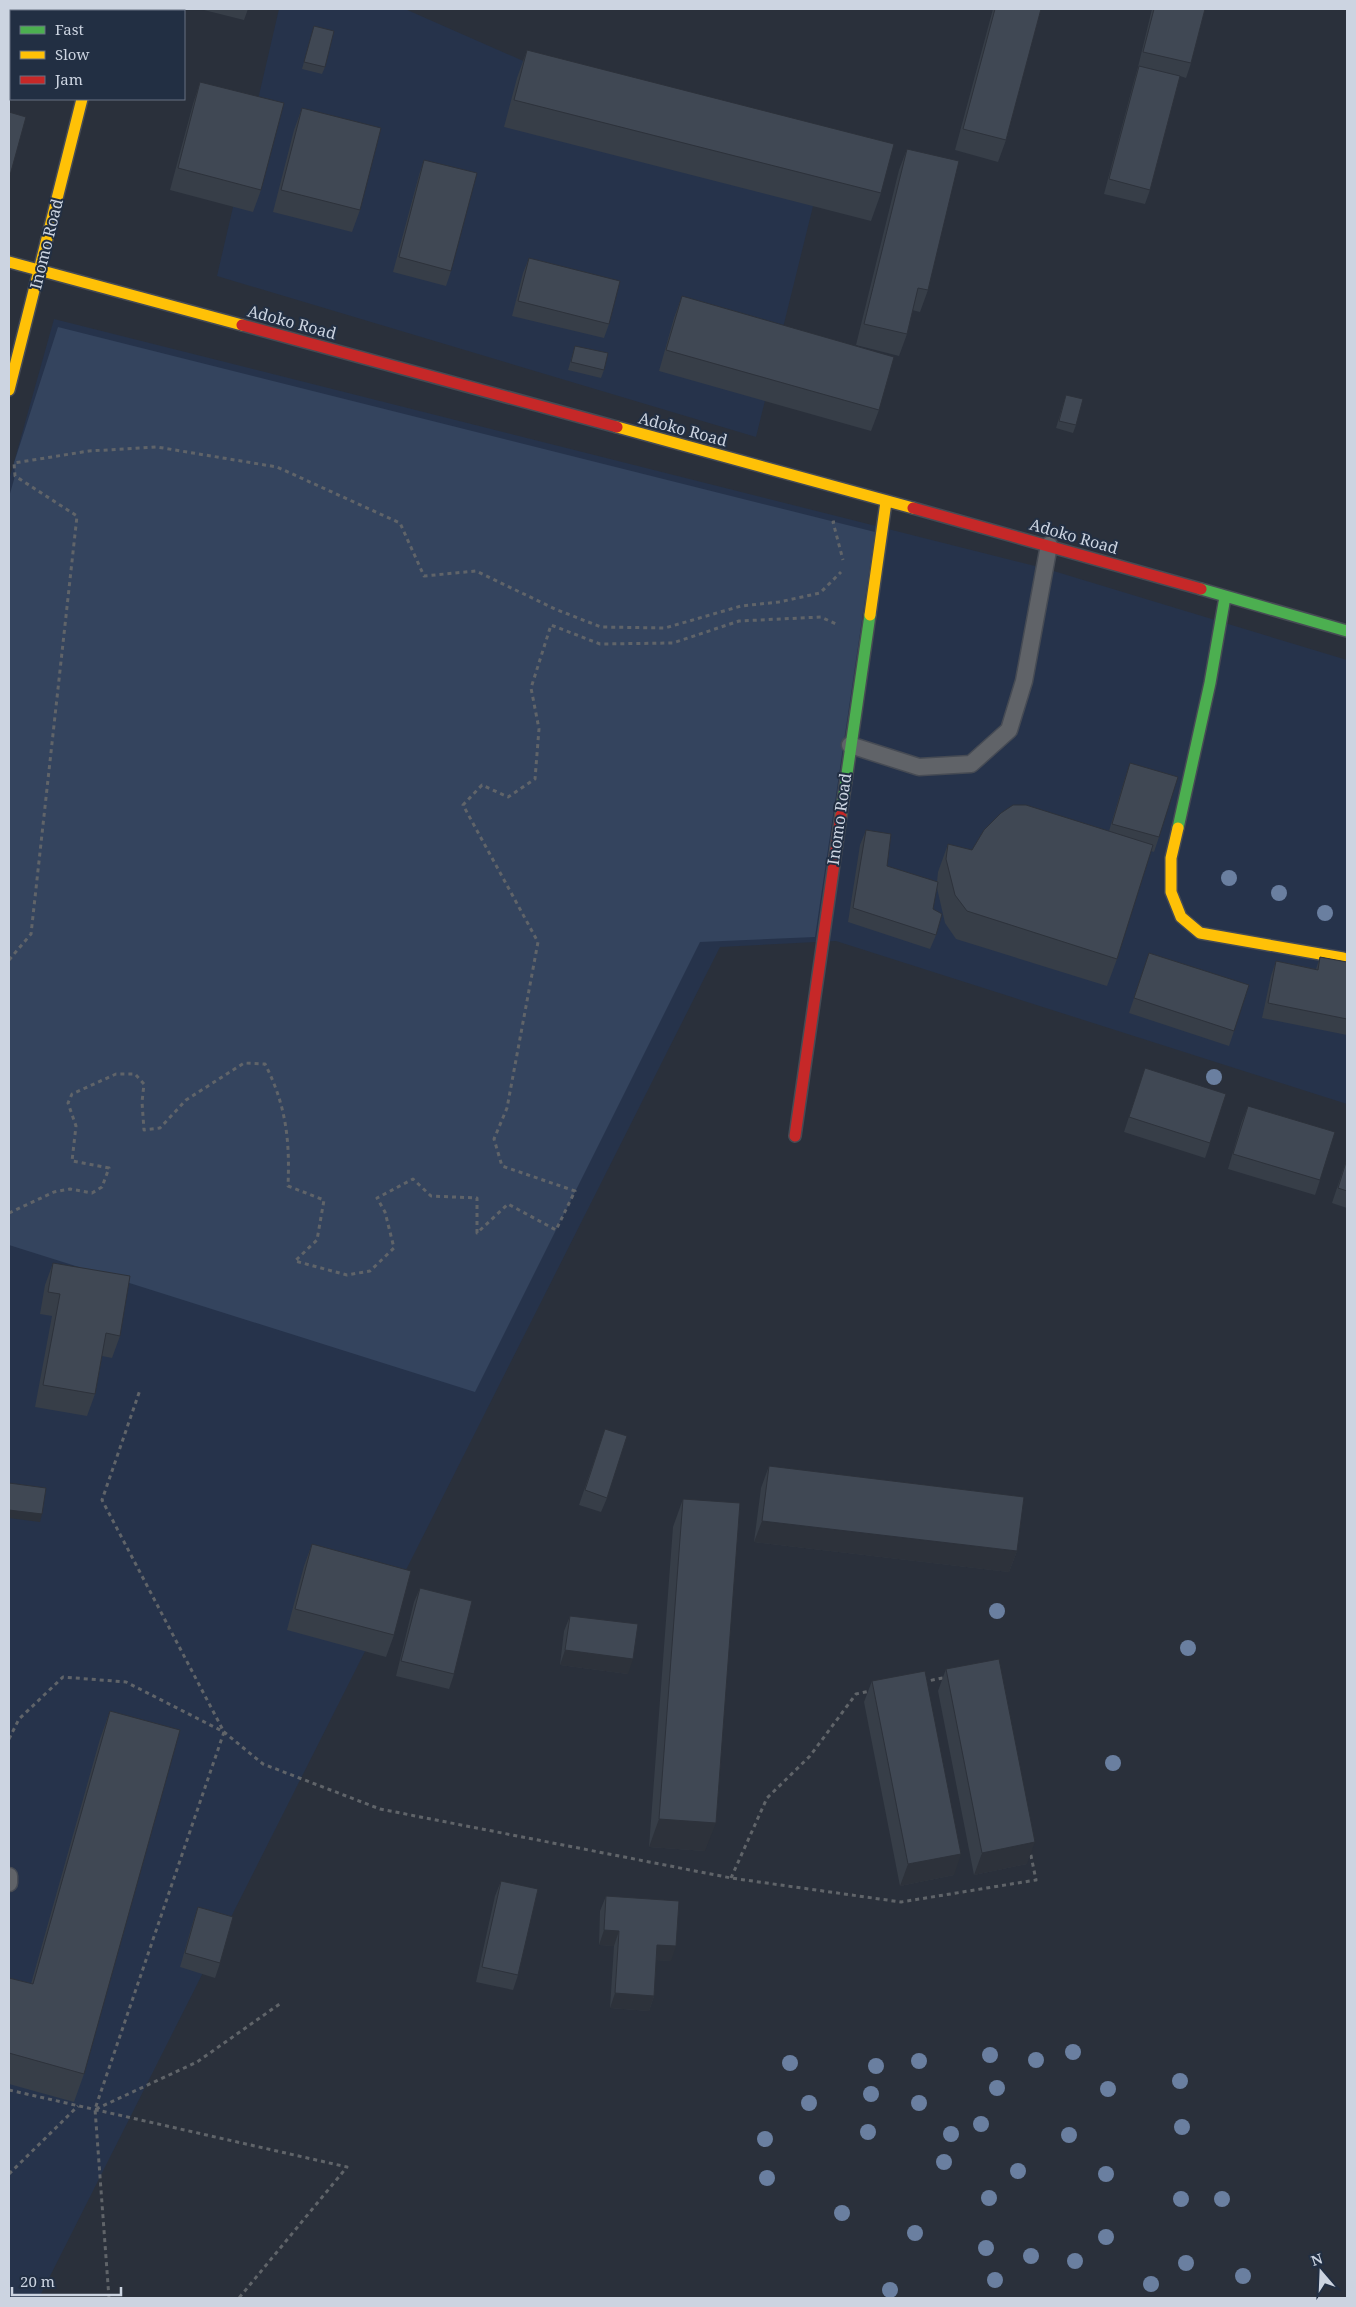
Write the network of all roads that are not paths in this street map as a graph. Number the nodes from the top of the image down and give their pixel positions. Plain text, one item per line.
1 (82, 100) edge
2 (9, 262) edge
3 (40, 269) junction
4 (9, 390) edge
5 (886, 502) junction
6 (1049, 545) junction
7 (1225, 597) junction
8 (1347, 631) edge
9 (850, 745) junction
10 (1343, 958) dead end
11 (795, 1136) dead end
12 (9, 1876) edge
13 (9, 1883) edge

1 - 3 street, Inomo Road
2 - 3 street, Adoko Road
3 - 4 street, Inomo Road
3 - 5 street, Adoko Road
5 - 6 street, Adoko Road
5 - 9 street, Inomo Road
6 - 7 street, Adoko Road
6 - 9 lane
7 - 8 street, Adoko Road
7 - 10 street
9 - 11 street, Inomo Road
12 - 13 lane

